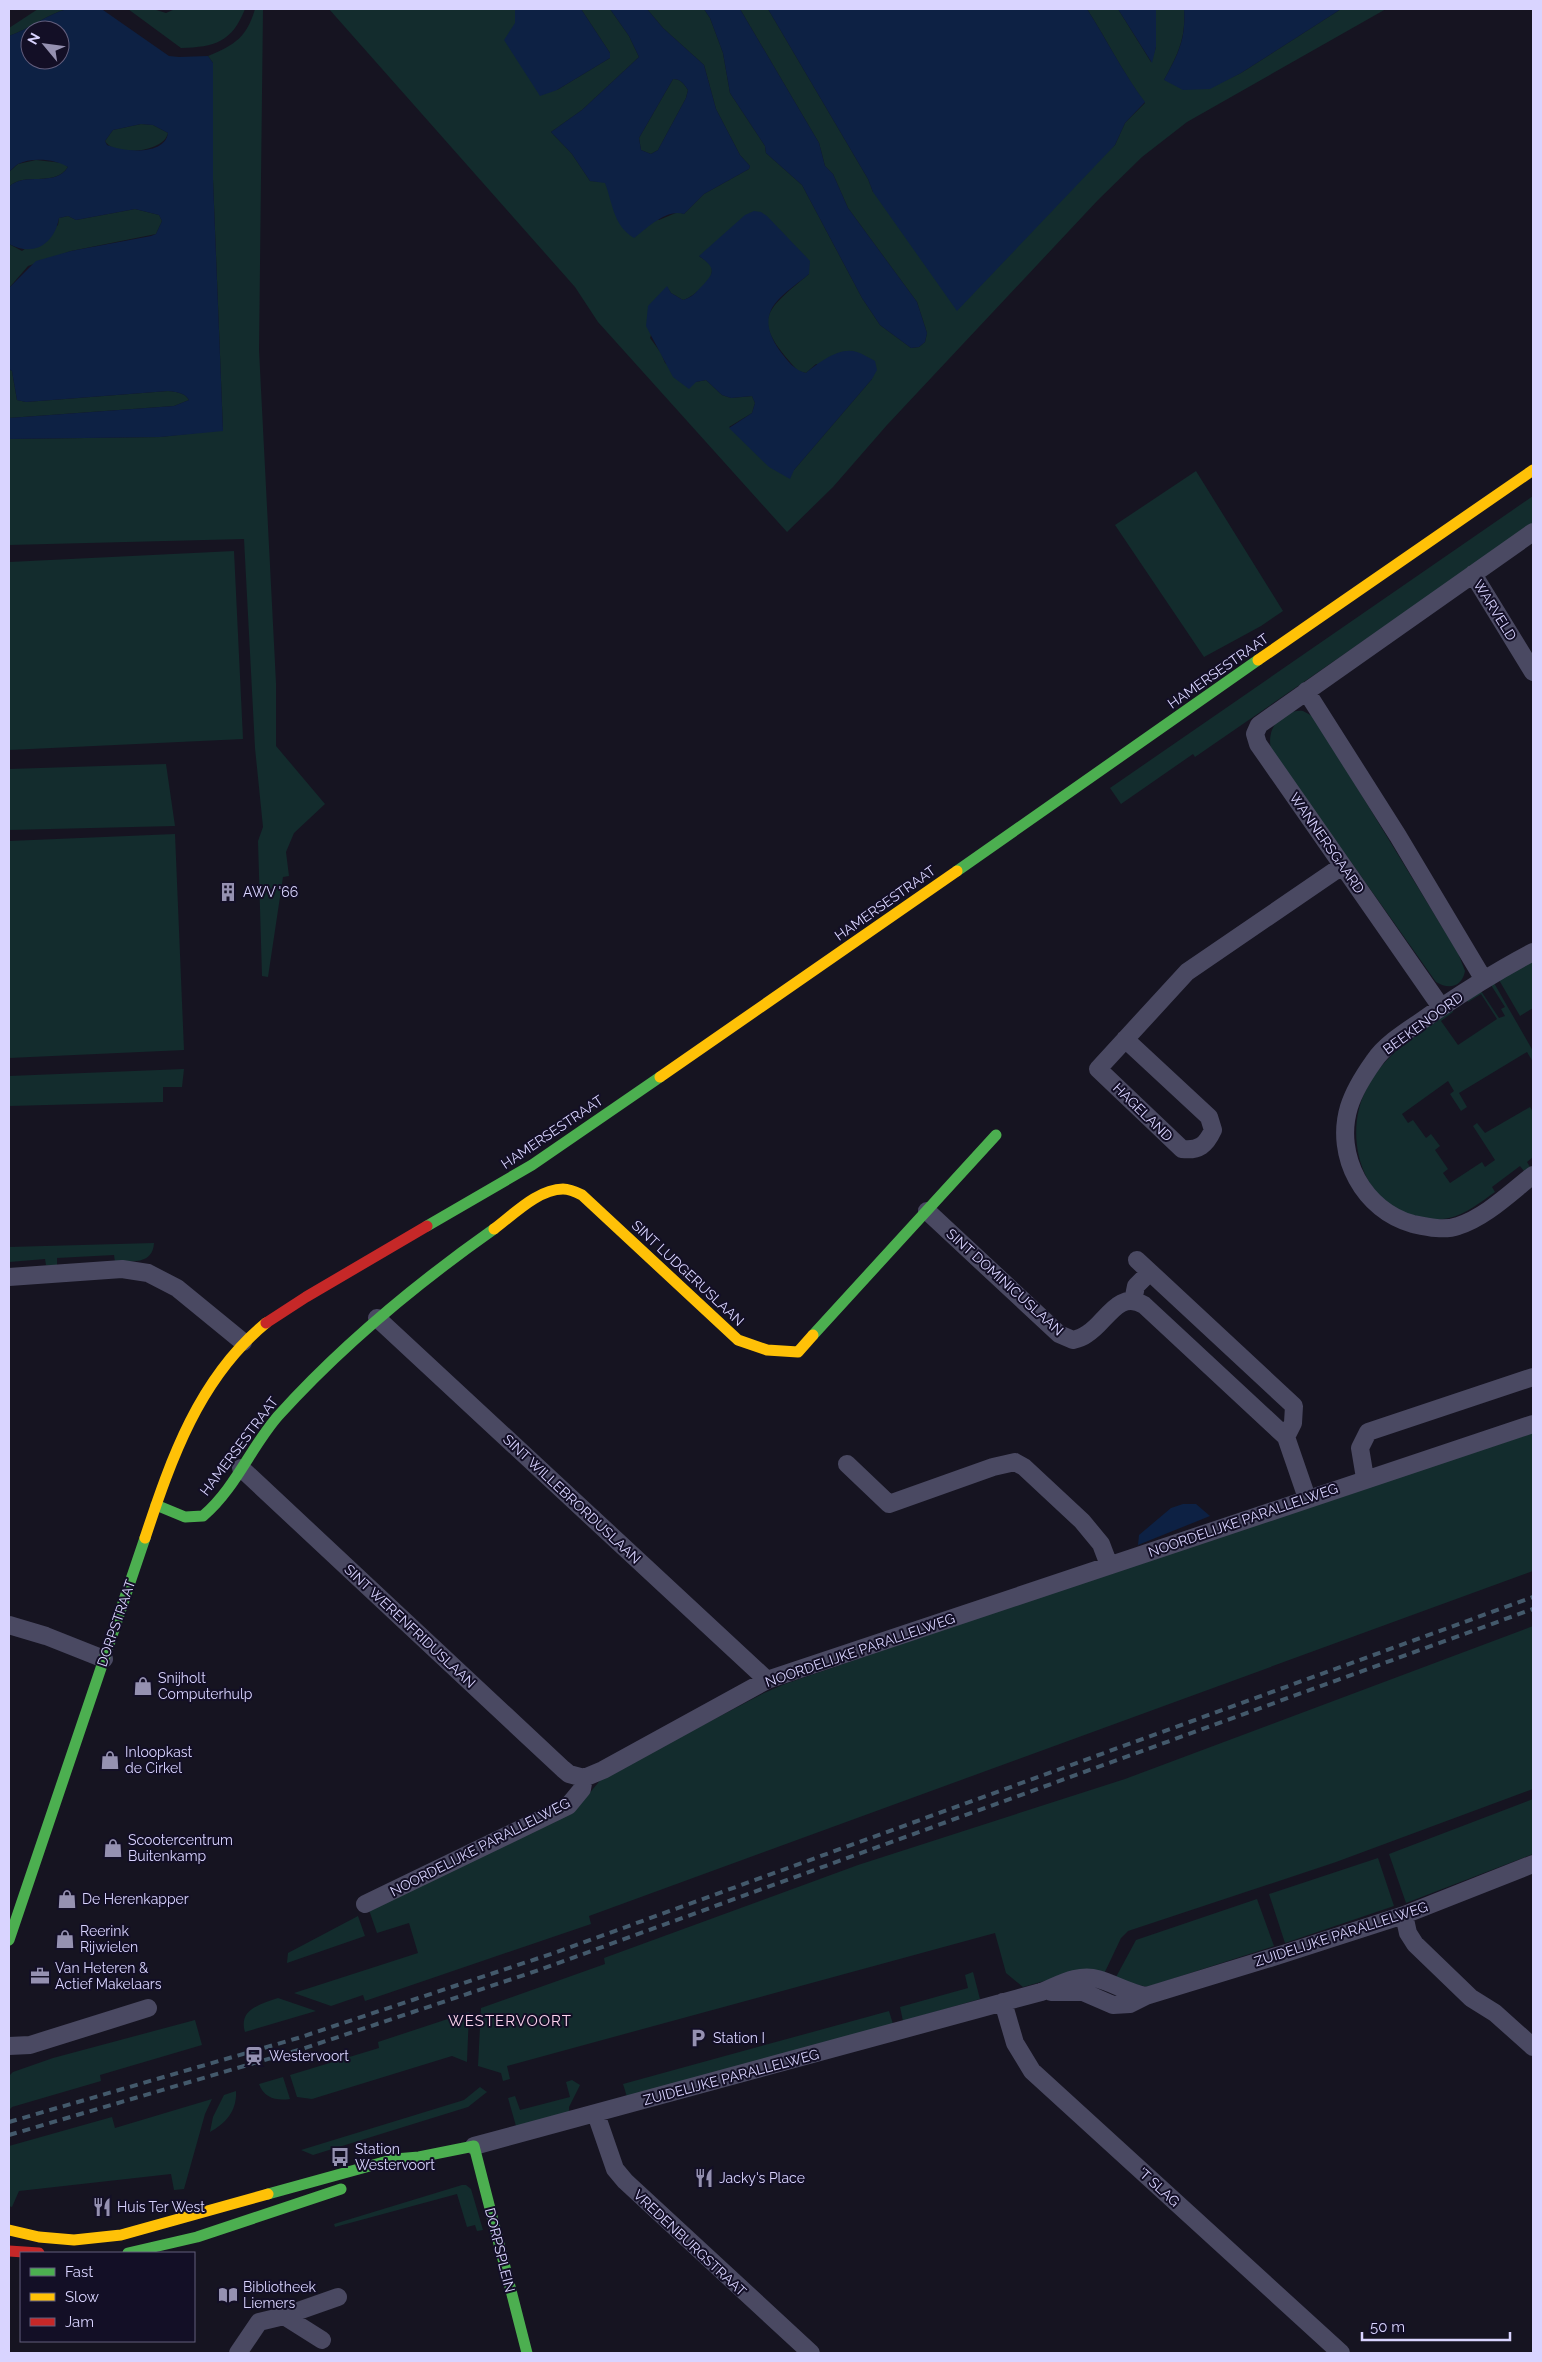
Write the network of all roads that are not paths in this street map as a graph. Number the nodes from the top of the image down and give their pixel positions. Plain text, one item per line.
1 (1533, 470) edge
2 (1533, 532) edge
3 (1473, 574) junction
4 (1533, 672) edge
5 (1306, 691) junction
6 (1342, 866) junction
7 (1533, 952) edge
8 (1484, 980) junction
9 (1441, 1007) junction
10 (1126, 1038) junction
11 (996, 1135) dead end
12 (1533, 1175) edge
13 (927, 1211) junction
14 (9, 1277) edge
15 (1133, 1301) junction
16 (377, 1318) junction
17 (243, 1342) junction
18 (1533, 1378) edge
19 (1533, 1424) edge
20 (1286, 1437) junction
21 (847, 1464) dead end
22 (241, 1468) junction
23 (1365, 1478) junction
24 (1308, 1498) junction
25 (156, 1505) junction
26 (1109, 1565) junction
27 (9, 1625) edge
28 (104, 1659) junction
29 (767, 1680) junction
30 (584, 1778) junction
31 (1533, 1864) edge
32 (365, 1904) dead end
33 (1404, 1915) junction
34 (11, 1928) edge
35 (1003, 2002) junction
36 (148, 2008) dead end
37 (9, 2046) edge
38 (1533, 2047) edge
39 (596, 2114) junction
40 (474, 2146) junction
41 (420, 2157) junction
42 (367, 2179) dead end
43 (349, 2186) dead end
44 (9, 2230) edge
45 (9, 2250) edge
46 (29, 2252) edge
47 (133, 2252) edge
48 (338, 2296) dead end
49 (284, 2316) junction
50 (322, 2340) dead end
51 (238, 2353) edge
52 (527, 2353) edge
53 (811, 2353) edge
54 (1341, 2353) edge

1 - 17 main road, HAMERSESTRAAT
2 - 3 street, WANNERSGAARD
3 - 4 street, WARVELD
3 - 5 street, WANNERSGAARD
5 - 6 street, WANNERSGAARD
5 - 8 street
6 - 9 street, WANNERSGAARD
6 - 10 street, HAGELAND
7 - 8 street, BEEKENOORD
8 - 9 street, BEEKENOORD
9 - 12 street, BEEKENOORD
10 - 10 street, HAGELAND
11 - 13 main road, SINT LUDGERUSLAAN
13 - 15 street, SINT DOMINICUSLAAN
13 - 16 main road, SINT LUDGERUSLAAN
14 - 17 street
15 - 20 street
15 - 20 street
16 - 22 main road, HAMERSESTRAAT
16 - 29 street, SINT WILLEBRORDUSLAAN
17 - 25 main road, DORPSTRAAT
18 - 23 street
19 - 23 street, NOORDELIJKE PARALLELWEG
20 - 24 street
21 - 26 street
22 - 25 main road, HAMERSESTRAAT
22 - 30 street, SINT WERENFRIDUSLAAN
23 - 24 street, NOORDELIJKE PARALLELWEG
24 - 26 street, NOORDELIJKE PARALLELWEG
25 - 28 main road, DORPSTRAAT
26 - 29 street, NOORDELIJKE PARALLELWEG
27 - 28 street
28 - 34 main road, DORPSTRAAT
29 - 30 street, NOORDELIJKE PARALLELWEG
30 - 32 street, NOORDELIJKE PARALLELWEG
31 - 33 street, ZUIDELIJKE PARALLELWEG
33 - 35 street, ZUIDELIJKE PARALLELWEG
33 - 38 street
35 - 39 street, ZUIDELIJKE PARALLELWEG
35 - 54 street, 'T SLAG
36 - 37 street
39 - 40 street, ZUIDELIJKE PARALLELWEG
39 - 53 street, VREDENBURGSTRAAT
40 - 41 main road, ZUIDELIJKE PARALLELWEG
40 - 52 main road, DORPSPLEIN
41 - 42 main road, ZUIDELIJKE PARALLELWEG
41 - 44 main road, ZUIDELIJKE PARALLELWEG
43 - 47 main road
45 - 46 main road
48 - 49 street
49 - 50 street
49 - 51 street

